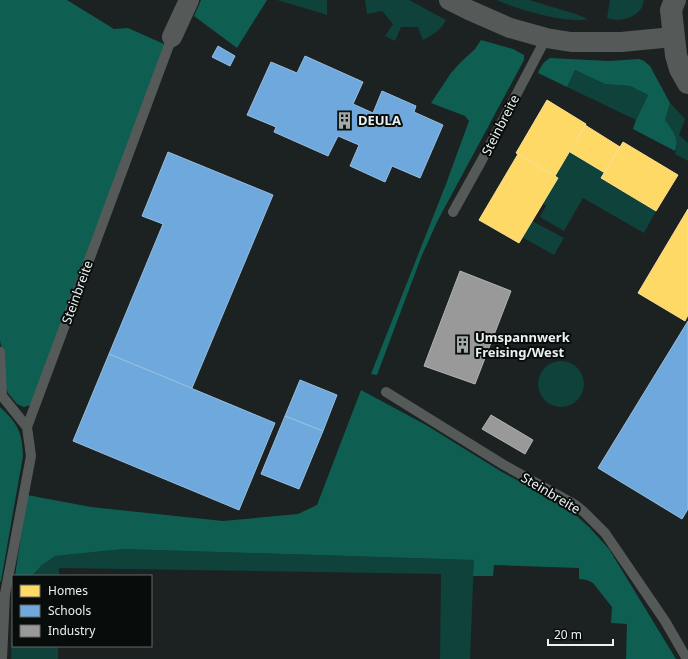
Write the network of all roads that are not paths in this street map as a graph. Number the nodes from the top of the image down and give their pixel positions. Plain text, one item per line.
1 (189, 0) edge
2 (449, 0) edge
3 (670, 3) edge
4 (172, 37) joint
5 (673, 37) junction
6 (546, 38) junction
7 (688, 83) edge
8 (453, 212) dead end
9 (0, 352) edge
10 (386, 392) dead end
11 (1, 396) edge
12 (27, 426) junction
13 (3, 593) edge
14 (2, 659) edge
15 (687, 659) edge

1 - 4 street, Steinbreite
2 - 6 street
3 - 5 street
4 - 12 lane, Steinbreite
5 - 6 street
5 - 7 street
6 - 8 lane, Steinbreite
9 - 11 lane
10 - 15 lane, Steinbreite
11 - 12 lane
12 - 13 lane, Steinbreite
13 - 14 lane, Steinbreite

